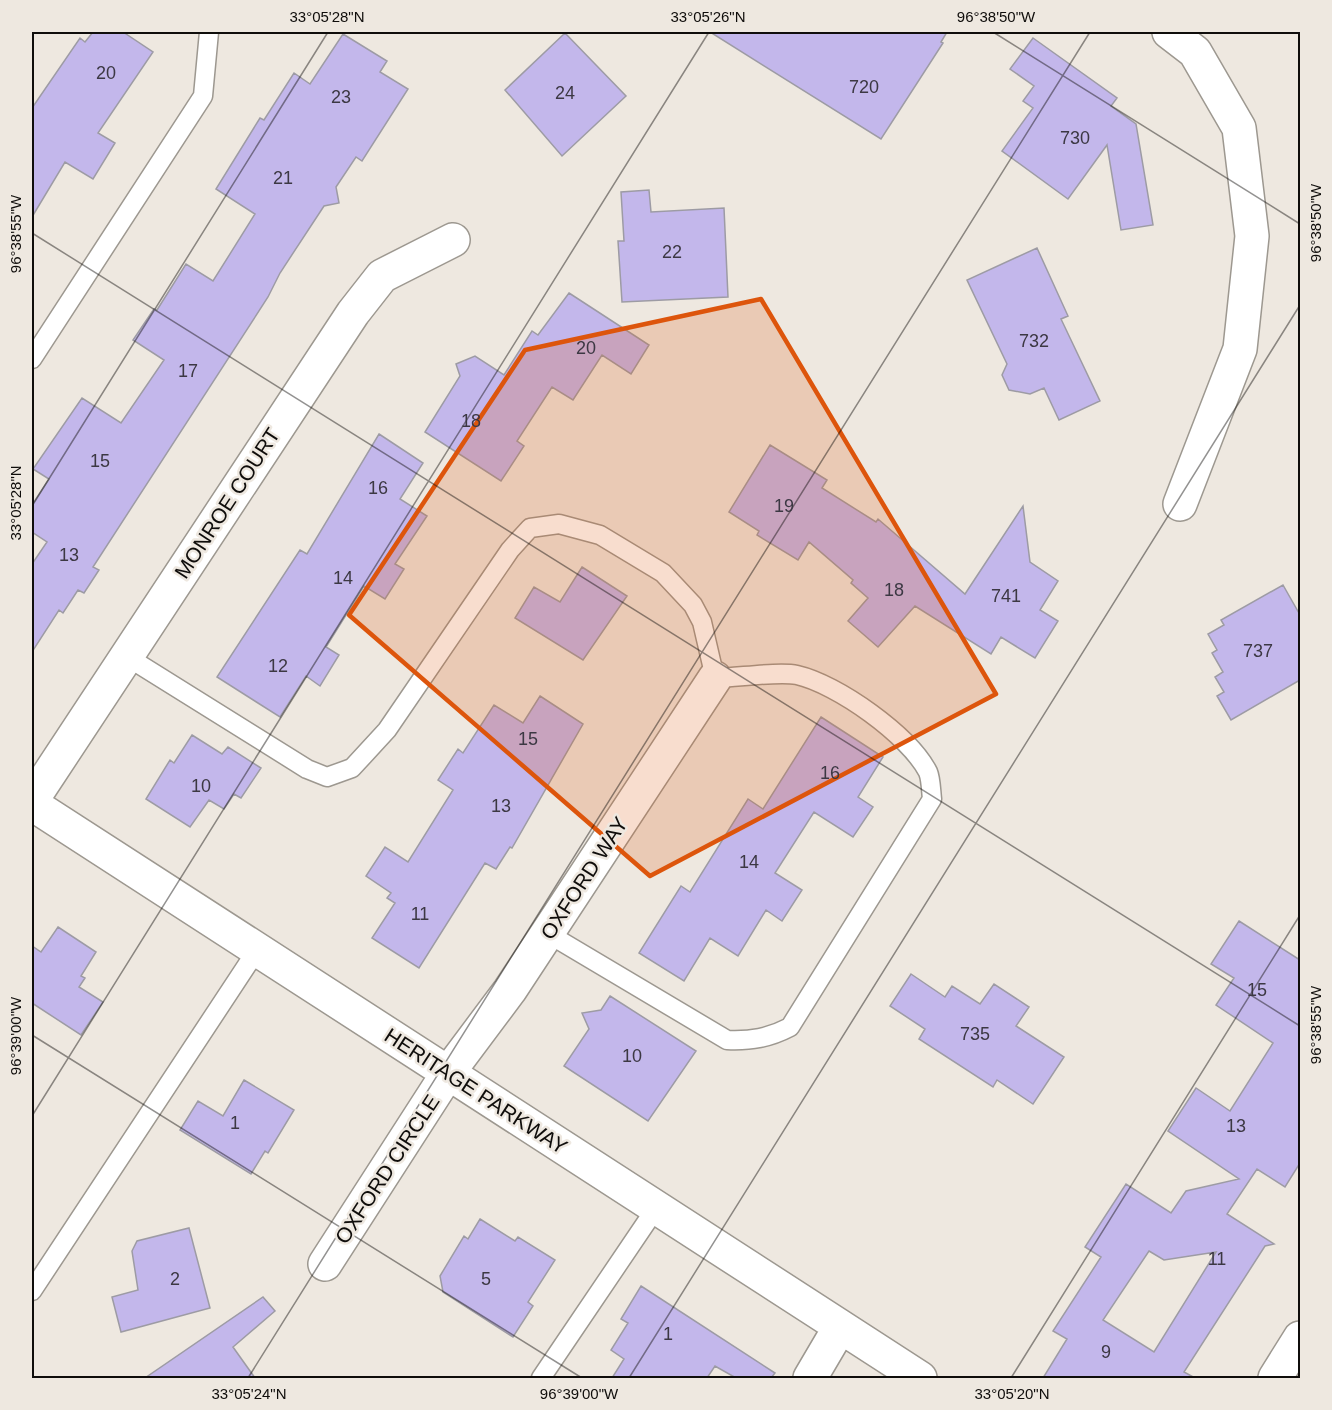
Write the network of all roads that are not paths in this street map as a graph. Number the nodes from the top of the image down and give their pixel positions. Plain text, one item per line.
1 (209, 32) edge
2 (1169, 32) edge
3 (453, 240) dead end
4 (32, 359) edge
5 (1180, 504) dead end
6 (126, 656) junction
7 (715, 678) junction
8 (32, 802) edge
9 (548, 933) junction
10 (257, 950) junction
11 (448, 1073) junction
12 (656, 1208) junction
13 (325, 1264) dead end
14 (32, 1291) edge
15 (840, 1327) junction
16 (1300, 1338) edge
17 (542, 1378) edge
18 (810, 1378) edge
19 (920, 1378) edge
20 (1275, 1378) edge

1 - 4 lane
2 - 5 street
3 - 6 street, MONROE COURT
6 - 7 lane
6 - 8 street, MONROE COURT
7 - 9 street, OXFORD WAY
7 - 9 lane
8 - 10 street, HERITAGE PARKWAY
9 - 11 street, OXFORD WAY
10 - 11 street, HERITAGE PARKWAY
10 - 14 lane
11 - 12 street, HERITAGE PARKWAY
11 - 13 street, OXFORD CIRCLE
12 - 15 street, HERITAGE PARKWAY
12 - 17 lane
15 - 18 street
15 - 19 street, HERITAGE PARKWAY
16 - 20 street

